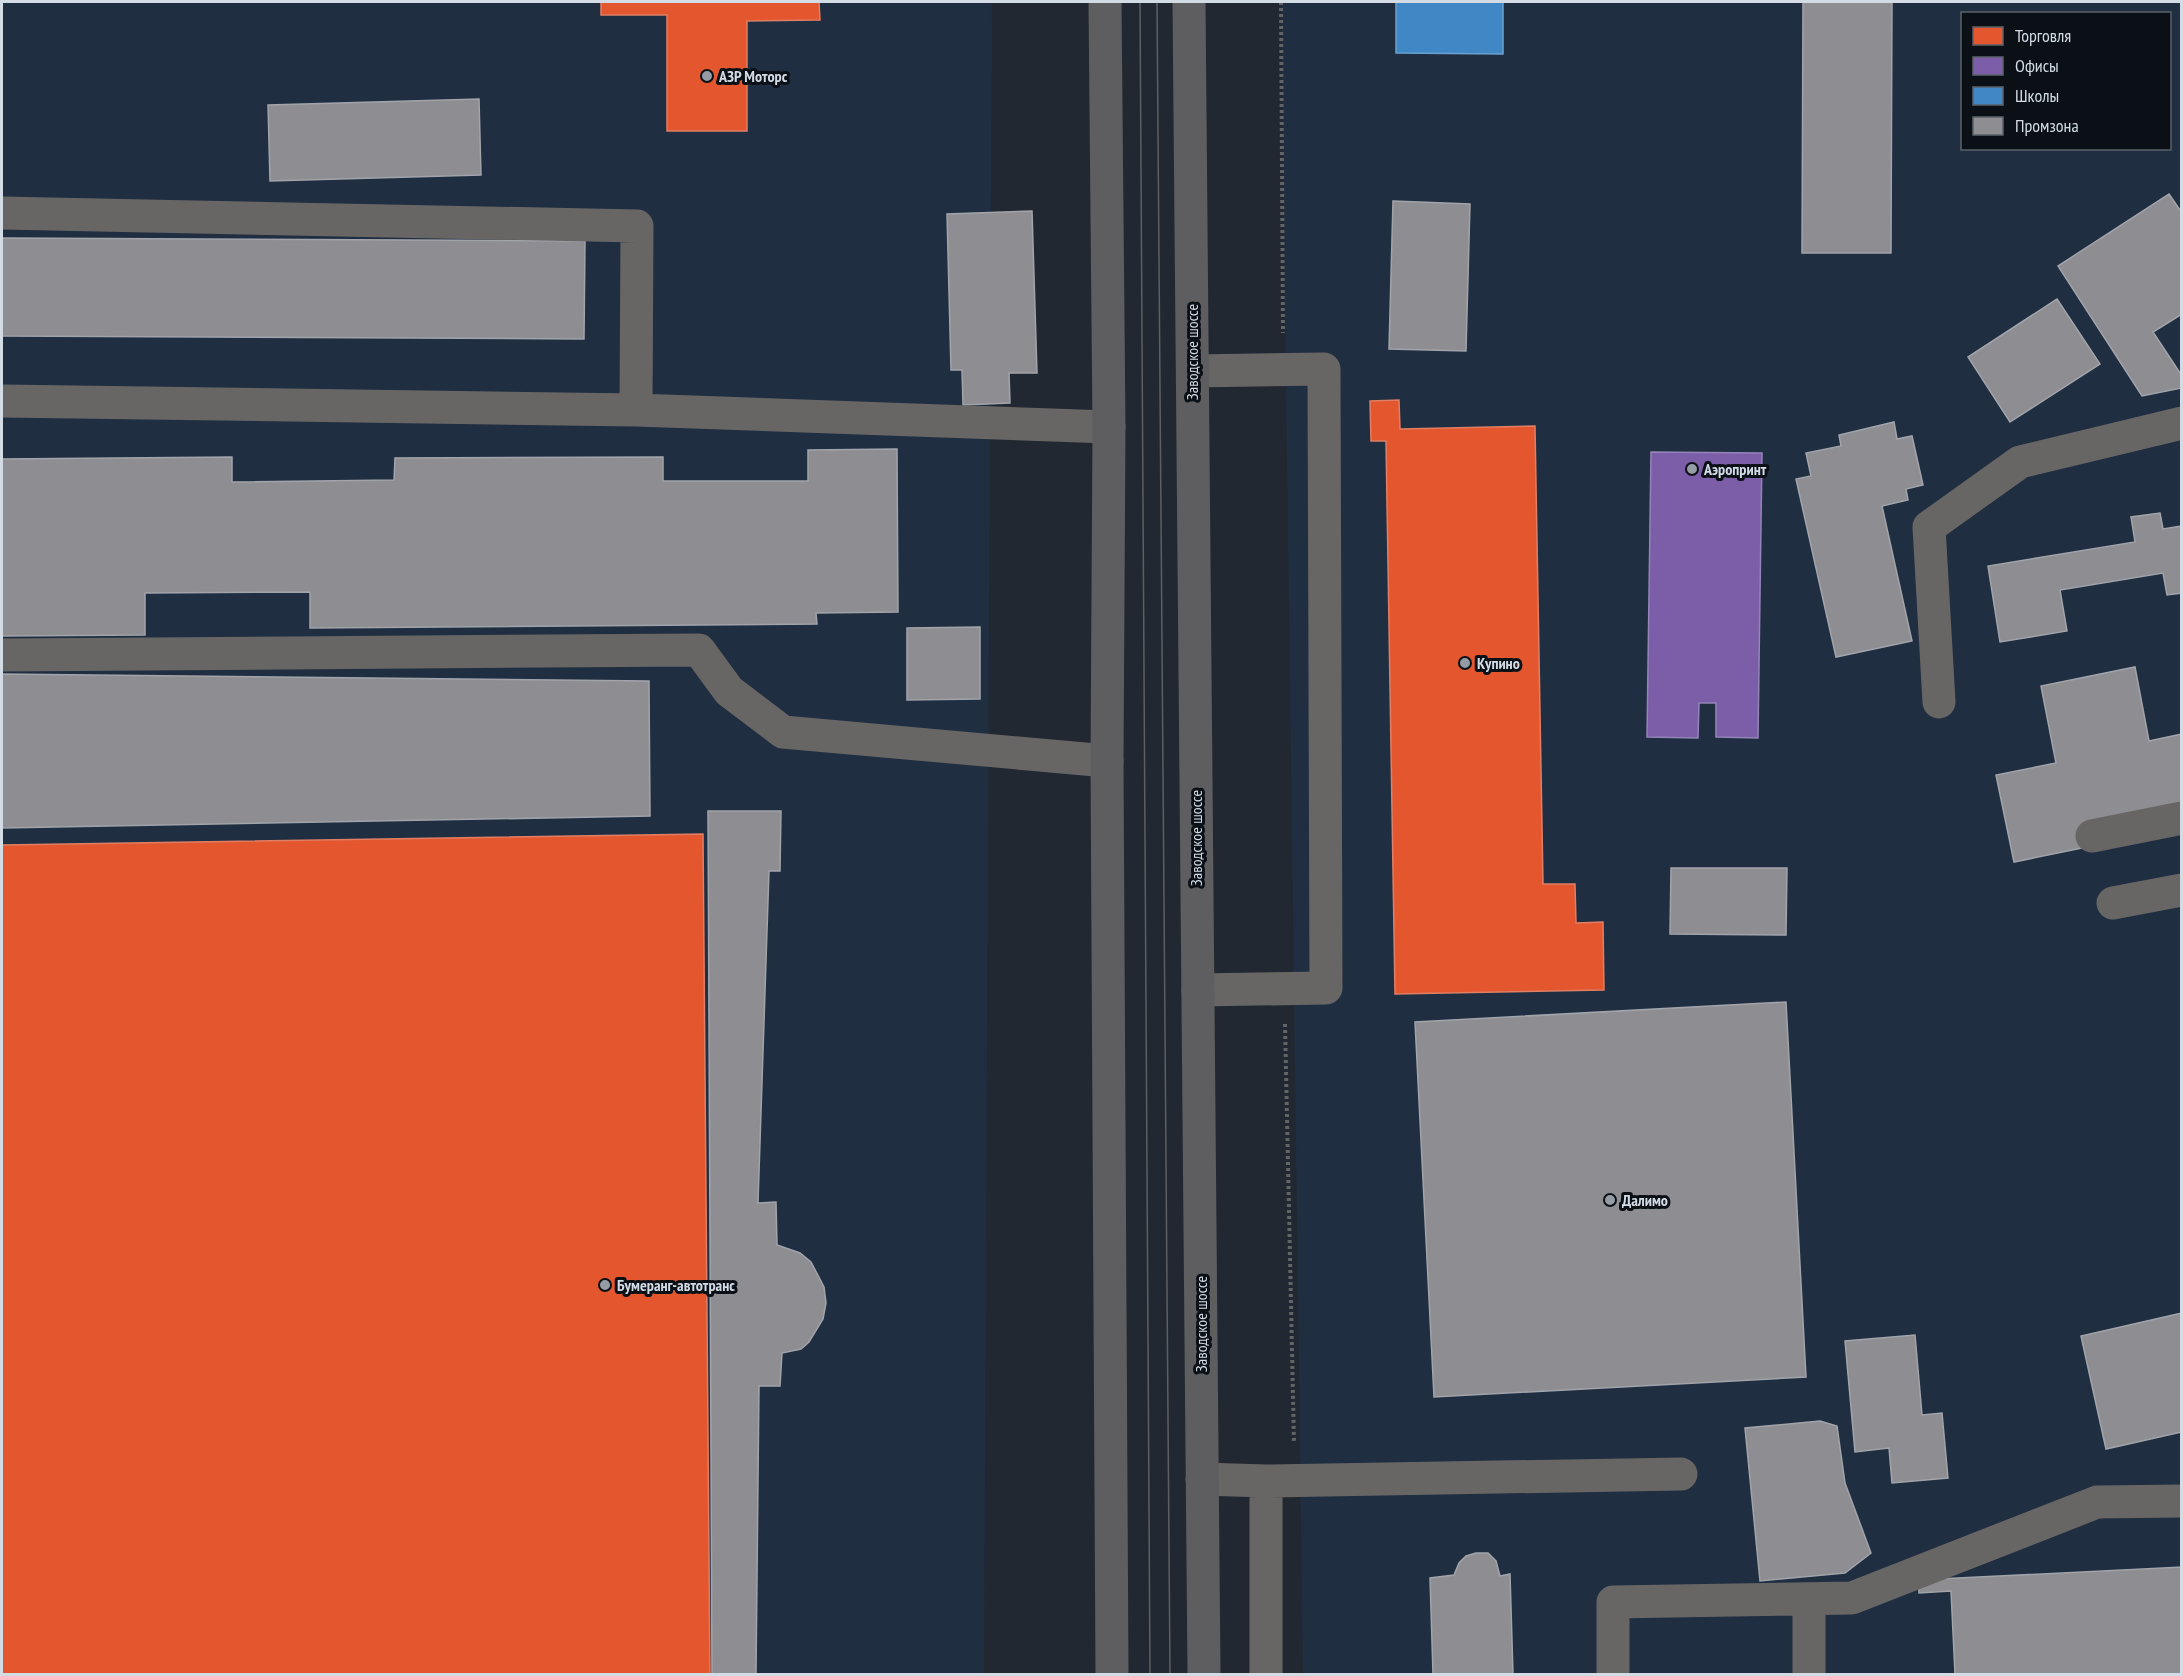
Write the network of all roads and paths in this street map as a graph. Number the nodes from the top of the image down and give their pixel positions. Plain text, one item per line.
1 (1105, 2) edge
2 (1189, 2) edge
3 (1281, 2) edge
4 (2, 213) edge
5 (1283, 370) junction
6 (1193, 371) junction
7 (2, 401) edge
8 (636, 410) junction
9 (2181, 423) edge
10 (1109, 427) junction
11 (2, 655) edge
12 (1939, 702) dead end
13 (1107, 761) junction
14 (2181, 818) edge
15 (2092, 836) dead end
16 (2181, 890) edge
17 (2114, 903) dead end
18 (1284, 988) junction
19 (1198, 990) junction
20 (1682, 1474) dead end
21 (1202, 1479) junction
22 (1281, 1480) junction
23 (2181, 1501) edge
24 (1809, 1599) junction
25 (1112, 1674) edge
26 (1204, 1674) edge
27 (1266, 1674) edge
28 (1613, 1674) edge
29 (1809, 1674) edge

1 - 10 main road
2 - 6 main road, Заводское шоссе
3 - 5 path
4 - 8 lane
5 - 6 lane
5 - 18 lane
6 - 19 main road, Заводское шоссе
7 - 8 lane
8 - 10 lane
9 - 12 lane
10 - 13 main road
11 - 13 lane
13 - 25 main road
14 - 15 lane
16 - 17 lane
18 - 19 lane
18 - 22 path
19 - 21 main road, Заводское шоссе
20 - 22 lane
21 - 22 lane
21 - 26 main road, Заводское шоссе
22 - 27 lane
23 - 24 lane
24 - 28 lane
24 - 29 lane

